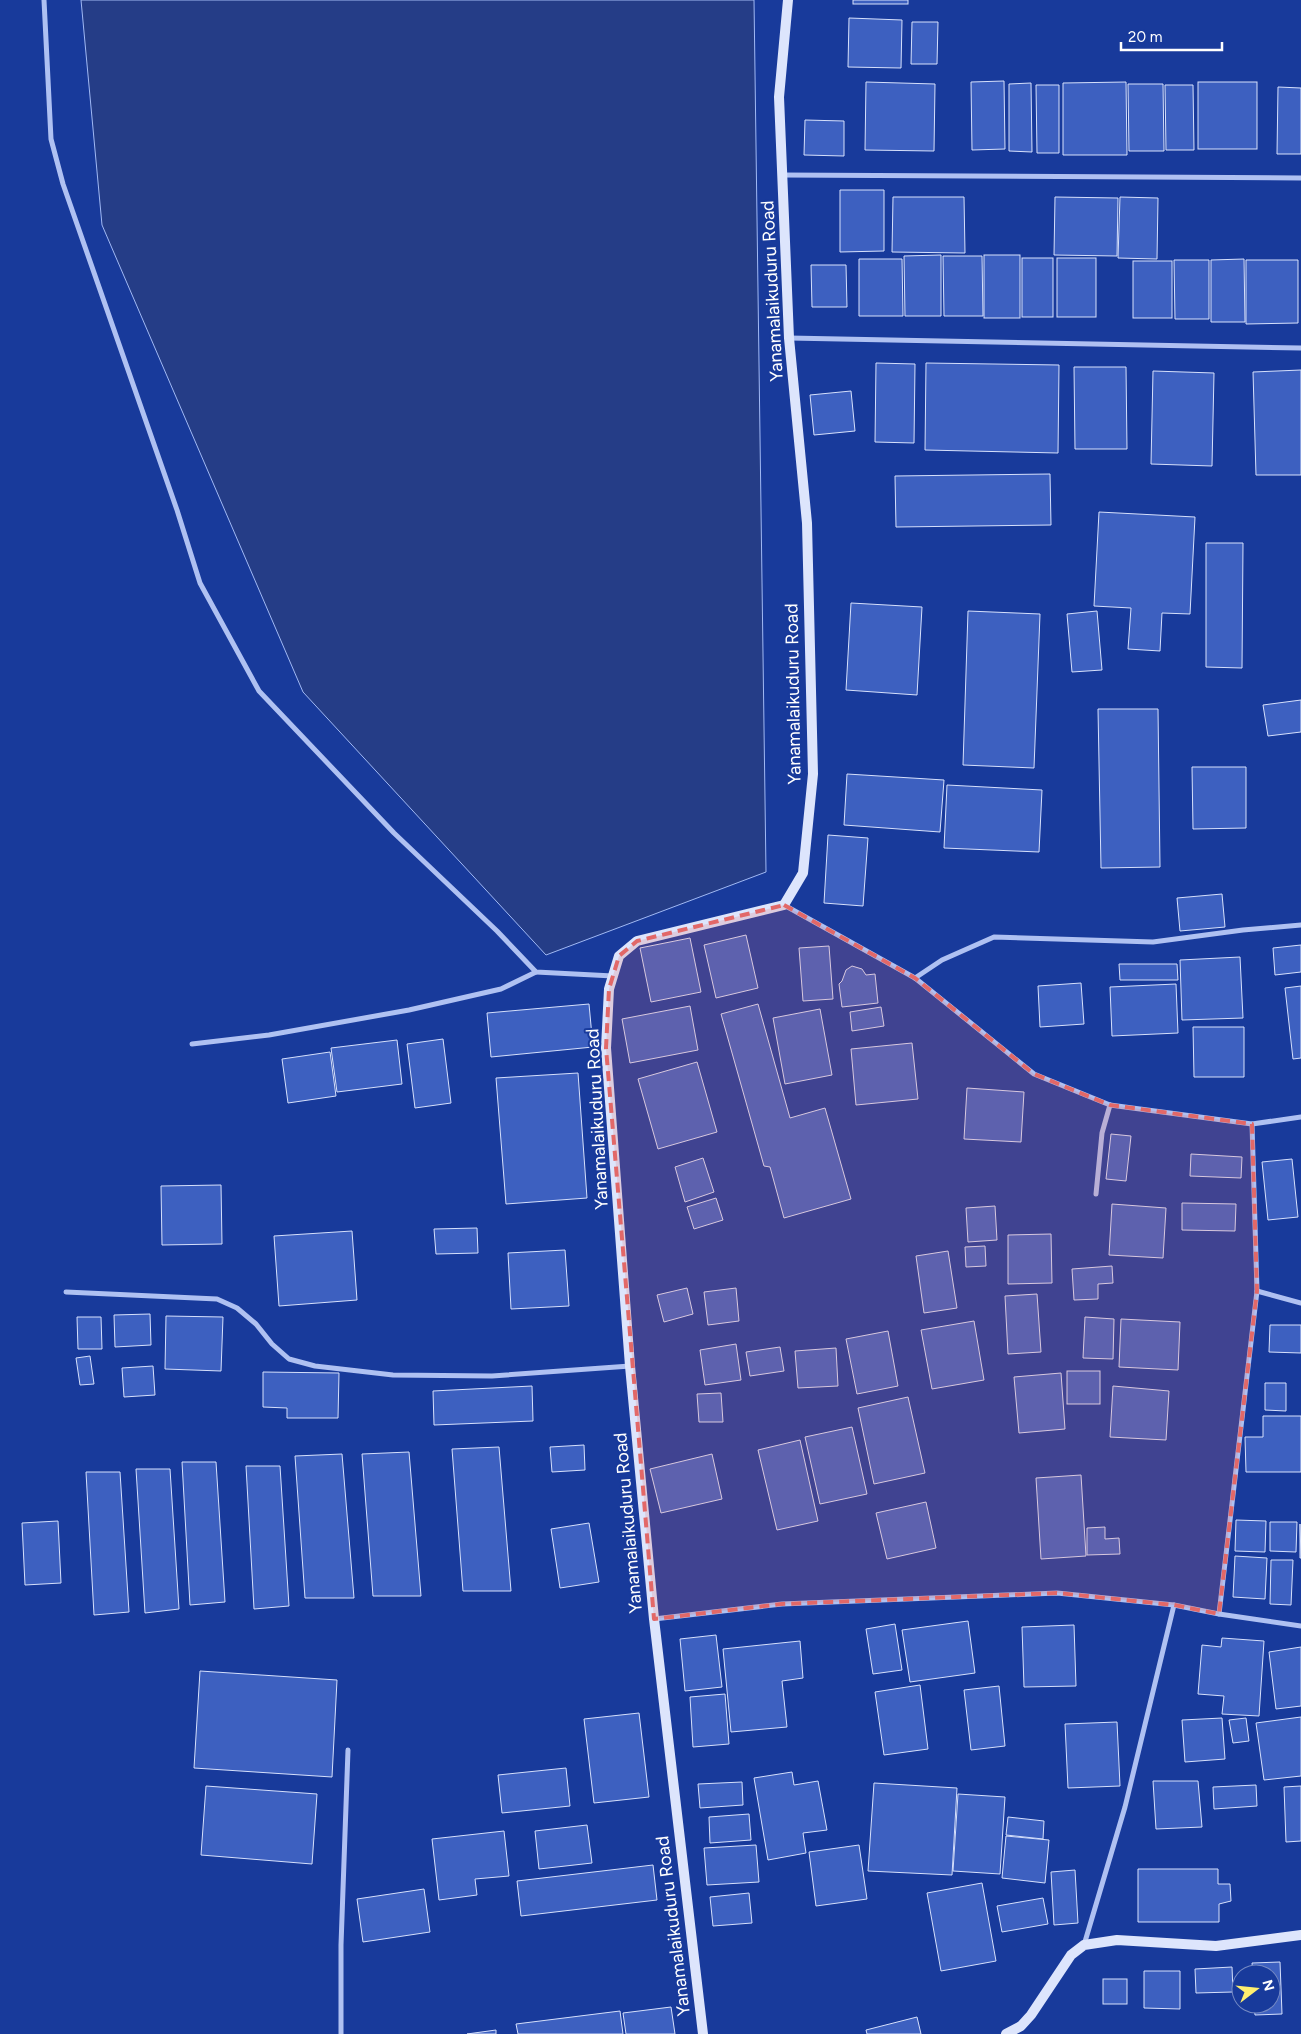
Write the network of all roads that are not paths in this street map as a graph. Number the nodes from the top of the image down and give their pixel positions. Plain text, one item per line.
1 (44, 0) edge
2 (788, 0) edge
3 (782, 176) junction
4 (1301, 178) edge
5 (789, 338) junction
6 (1301, 348) edge
7 (784, 905) junction
8 (1301, 925) edge
9 (536, 972) junction
10 (613, 976) junction
11 (916, 978) junction
12 (192, 1044) dead end
13 (1110, 1105) junction
14 (1301, 1117) edge
15 (1252, 1124) junction
16 (1096, 1194) dead end
17 (1257, 1291) junction
18 (66, 1292) dead end
19 (1301, 1303) edge
20 (630, 1366) junction
21 (1174, 1605) junction
22 (1219, 1614) junction
23 (654, 1619) junction
24 (1301, 1626) edge
25 (348, 1750) dead end
26 (1301, 1935) edge
27 (1084, 1946) junction
28 (1021, 2030) edge
29 (341, 2034) edge
30 (703, 2034) edge
31 (1006, 2034) edge

1 - 9 street
2 - 3 street, Yanamalaikuduru Road
3 - 4 street
3 - 5 street, Yanamalaikuduru Road
5 - 6 street
5 - 7 street, Yanamalaikuduru Road
7 - 10 street, Yanamalaikuduru Road
7 - 11 street
8 - 11 street
9 - 10 street
9 - 12 street
10 - 20 street, Yanamalaikuduru Road
11 - 13 street
13 - 15 street
13 - 16 street
14 - 15 street
15 - 17 street
17 - 19 street
17 - 22 street
18 - 20 street
20 - 23 street, Yanamalaikuduru Road
21 - 22 street
21 - 23 street
21 - 27 street
22 - 24 street
23 - 30 street, Yanamalaikuduru Road
25 - 29 street
26 - 27 street
27 - 28 street
28 - 31 street

